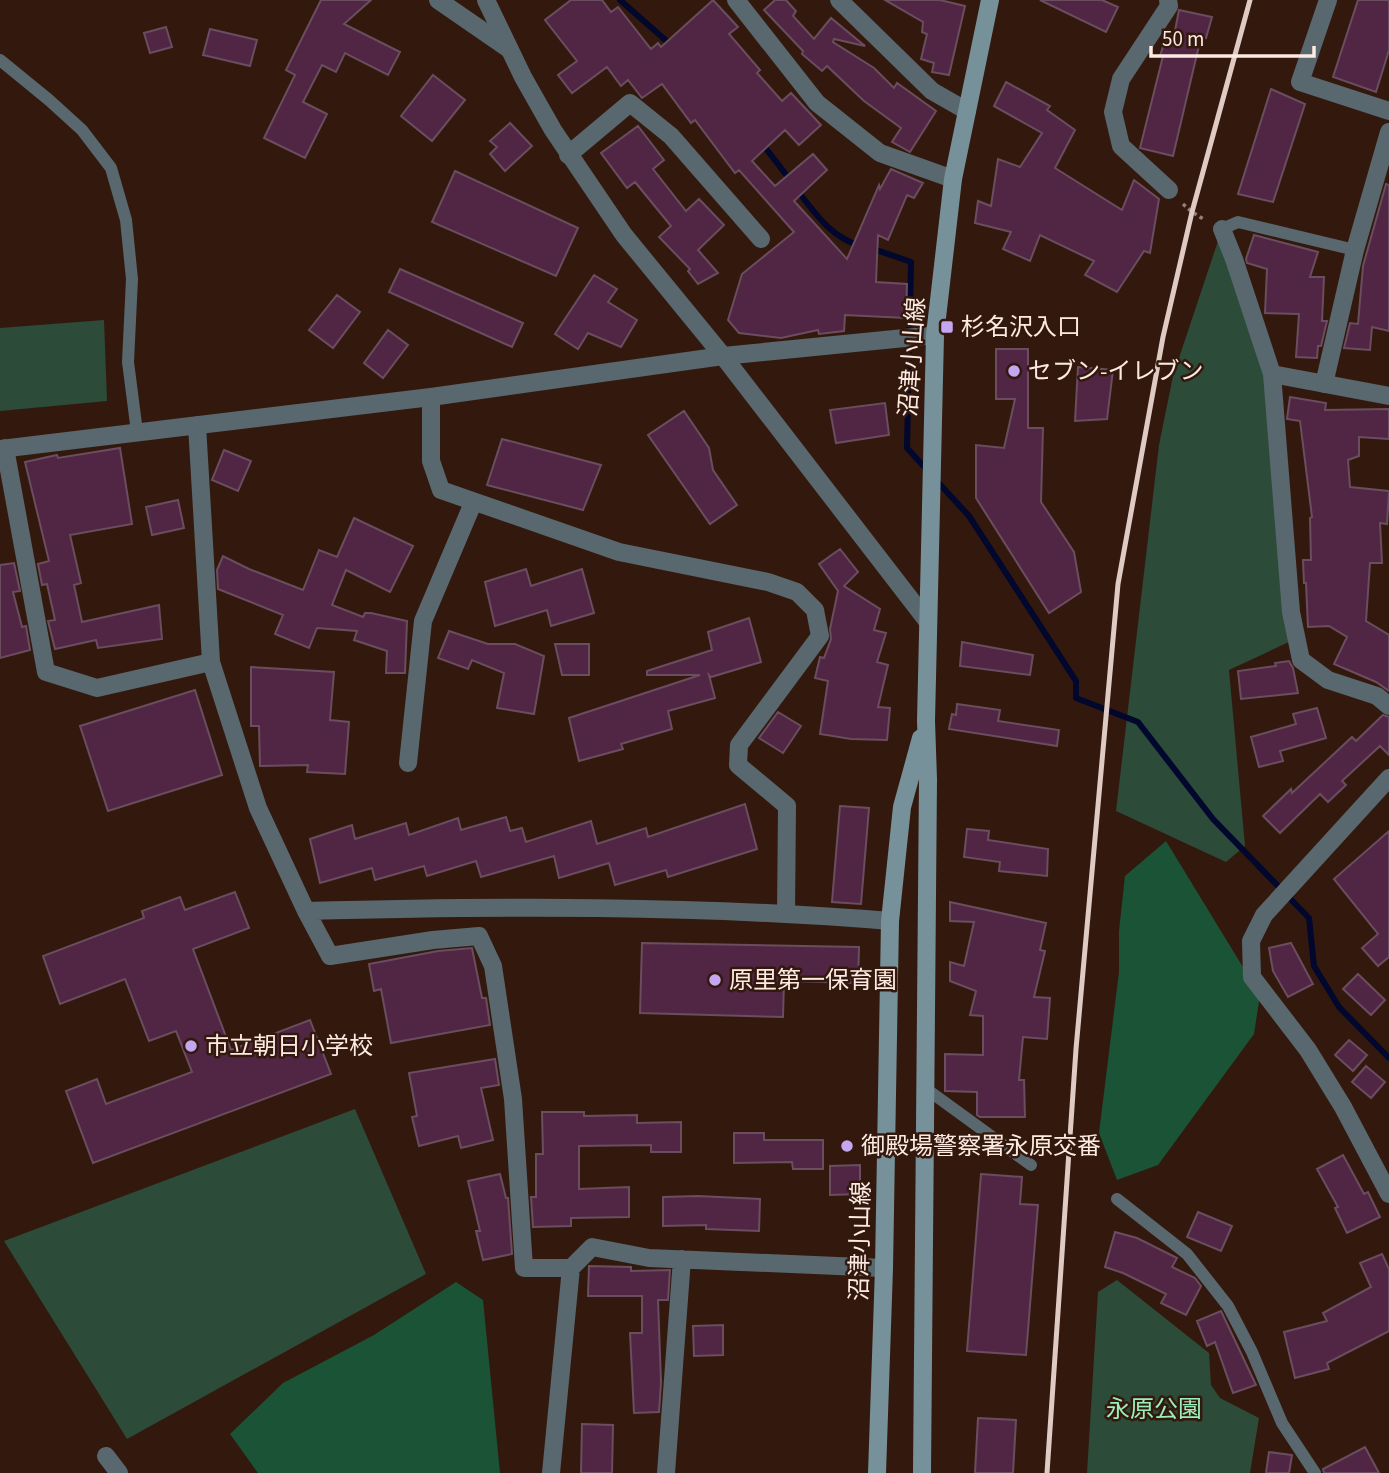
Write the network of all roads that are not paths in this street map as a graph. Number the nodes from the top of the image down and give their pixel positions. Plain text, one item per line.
1 (438, 0) edge
2 (486, 0) edge
3 (736, 0) edge
4 (839, 0) edge
5 (990, 0) edge
6 (1168, 0) edge
7 (1328, 0) edge
8 (509, 49) junction
9 (0, 60) edge
10 (967, 111) junction
11 (1389, 111) edge
12 (1389, 132) edge
13 (568, 155) junction
14 (953, 179) junction
15 (1169, 190) road end
16 (1222, 229) joint
17 (761, 239) dead end
18 (1355, 250) junction
19 (935, 335) junction
20 (723, 356) junction
21 (1272, 374) junction
22 (1324, 384) junction
23 (1389, 396) edge
24 (431, 397) junction
25 (197, 425) junction
26 (137, 432) junction
27 (2, 448) edge
28 (474, 503) junction
29 (928, 622) junction
30 (211, 662) junction
31 (1389, 706) edge
32 (926, 721) junction
33 (408, 763) dead end
34 (1389, 778) edge
35 (306, 911) junction
36 (786, 913) junction
37 (890, 921) junction
38 (925, 1088) junction
39 (1031, 1165) dead end
40 (1389, 1194) edge
41 (1117, 1199) dead end
42 (682, 1259) junction
43 (572, 1268) junction
44 (884, 1268) junction
45 (106, 1456) dead end
46 (119, 1473) edge
47 (551, 1473) edge
48 (666, 1473) edge
49 (877, 1473) edge
50 (922, 1473) edge
51 (1315, 1473) edge

1 - 8 street
2 - 8 street
3 - 14 street
4 - 10 street
5 - 10 main road, 沼津小山線
6 - 15 street
7 - 11 street
8 - 13 street
9 - 26 lane
10 - 14 main road, 沼津小山線
12 - 18 street
13 - 17 street
13 - 20 street
14 - 19 main road, 沼津小山線
16 - 18 lane
16 - 21 street
18 - 22 street
19 - 20 street
19 - 29 main road, 沼津小山線
20 - 24 street
20 - 29 street
21 - 22 street
21 - 31 street
22 - 23 street
24 - 25 street
24 - 28 street
25 - 26 street
25 - 30 street
26 - 27 street
27 - 30 street
28 - 33 street
28 - 36 street
29 - 32 main road, 沼津小山線
30 - 35 street
32 - 37 main road, 沼津小山線
32 - 38 main road, 沼津小山線
34 - 40 street
35 - 36 street
35 - 43 street
36 - 37 street
37 - 44 main road, 沼津小山線
38 - 39 lane
38 - 50 main road, 沼津小山線
41 - 51 lane
42 - 43 street
42 - 44 street
42 - 48 street
43 - 47 street
44 - 49 main road, 沼津小山線
45 - 46 street

